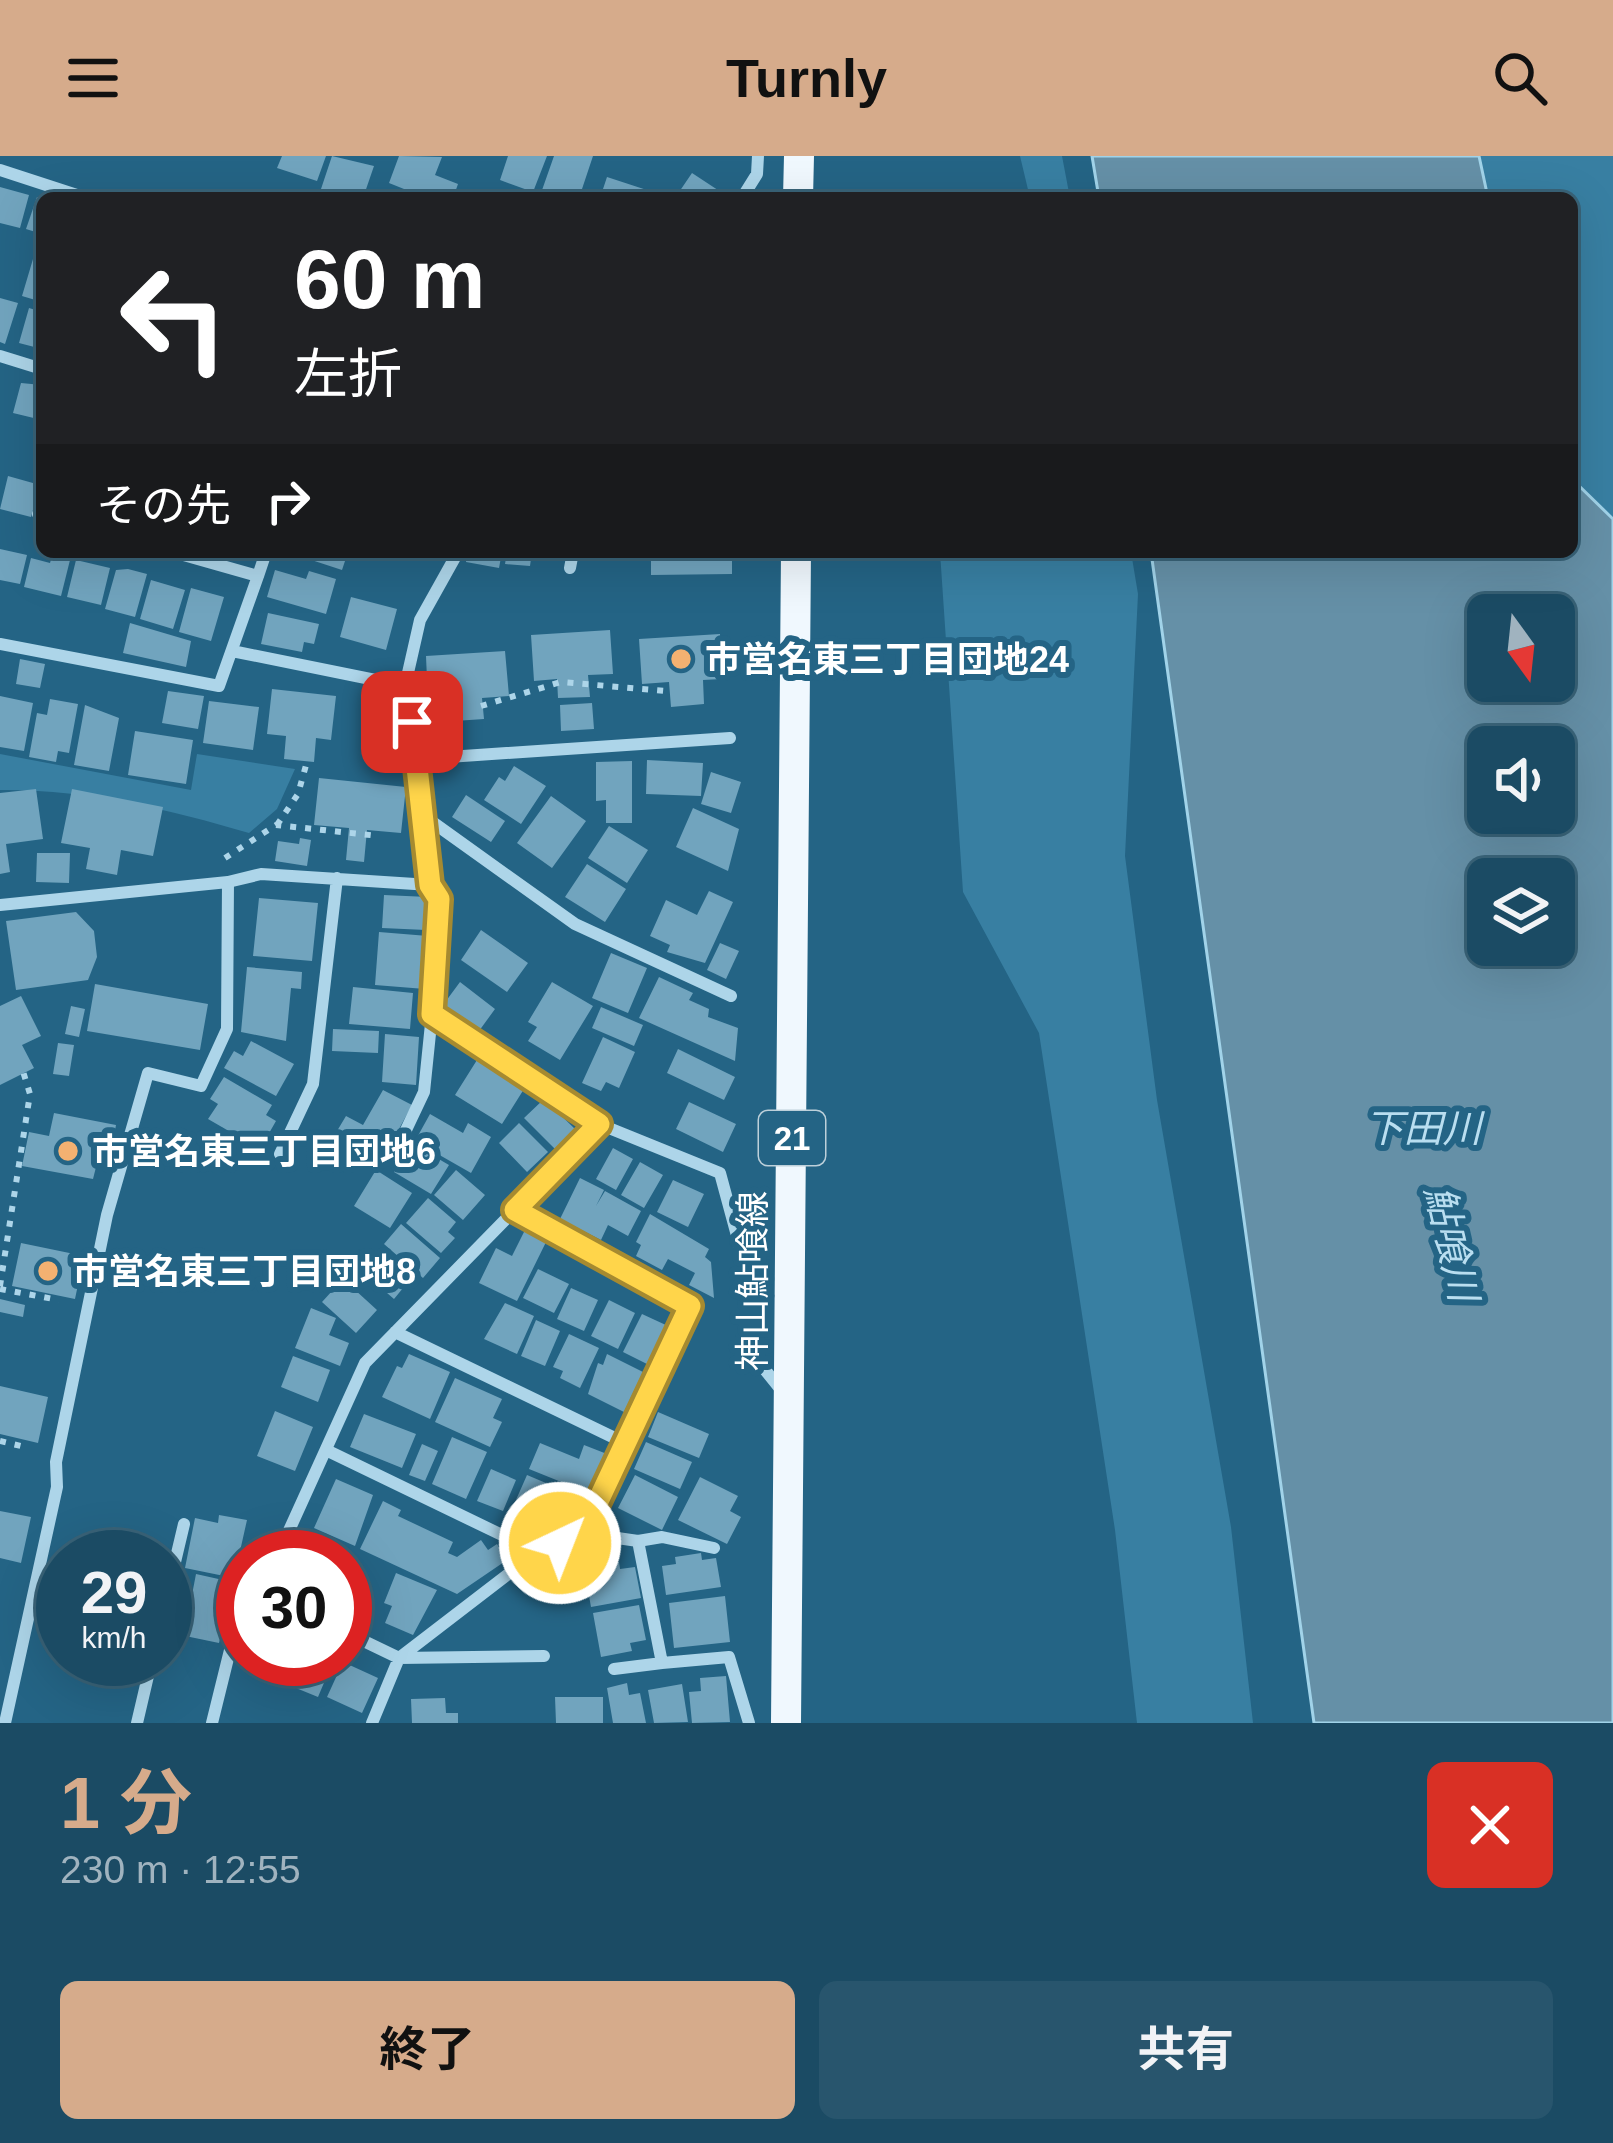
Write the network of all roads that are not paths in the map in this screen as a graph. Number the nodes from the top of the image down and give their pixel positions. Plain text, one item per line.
1 (758, 156) edge
2 (799, 156) edge
3 (0, 170) edge
4 (68, 192) edge
5 (746, 192) edge
6 (798, 192) edge
7 (0, 356) edge
8 (36, 367) edge
9 (212, 558) edge
10 (264, 558) edge
11 (455, 558) edge
12 (572, 558) edge
13 (796, 558) edge
14 (570, 568) dead end
15 (258, 576) junction
16 (0, 644) edge
17 (232, 651) junction
18 (405, 686) junction
19 (730, 738) dead end
20 (418, 759) junction
21 (424, 816) junction
22 (337, 878) junction
23 (228, 883) junction
24 (430, 885) junction
25 (0, 905) edge
26 (731, 996) dead end
27 (432, 1014) junction
28 (599, 1124) junction
29 (406, 1130) dead end
30 (280, 1154) dead end
31 (515, 1210) junction
32 (395, 1333) junction
33 (790, 1400) junction
34 (626, 1443) junction
35 (326, 1450) junction
36 (184, 1524) dead end
37 (183, 1530) edge
38 (289, 1530) edge
39 (583, 1533) junction
40 (638, 1540) junction
41 (714, 1548) dead end
42 (537, 1552) junction
43 (372, 1645) edge
44 (544, 1656) dead end
45 (399, 1658) junction
46 (662, 1663) junction
47 (614, 1669) dead end
48 (146, 1686) edge
49 (221, 1686) edge
50 (5, 1723) edge
51 (137, 1723) edge
52 (212, 1723) edge
53 (372, 1723) edge
54 (749, 1723) edge
55 (786, 1723) edge

1 - 5 street
2 - 6 main road
3 - 4 street
7 - 8 street
9 - 15 street
10 - 15 street
11 - 18 street
12 - 14 street
13 - 33 main road, 神山鮎喰線 / 21
15 - 17 street
16 - 17 street
17 - 18 street
18 - 20 street
19 - 20 street
20 - 21 street
21 - 24 street
21 - 26 street
22 - 23 street
22 - 24 street
22 - 30 street
23 - 25 street
23 - 50 street
24 - 27 street
27 - 28 street
27 - 29 street
28 - 31 street
28 - 33 street
31 - 32 street
31 - 34 street
32 - 34 street
32 - 35 street
33 - 55 main road, 神山鮎喰線 / 21
34 - 39 street
35 - 38 street
35 - 42 street
36 - 37 street
39 - 40 street
39 - 42 street
40 - 41 street
40 - 46 street
42 - 45 street
43 - 45 street
44 - 45 street
45 - 53 street
46 - 47 street
46 - 54 street
48 - 51 street
49 - 52 street

